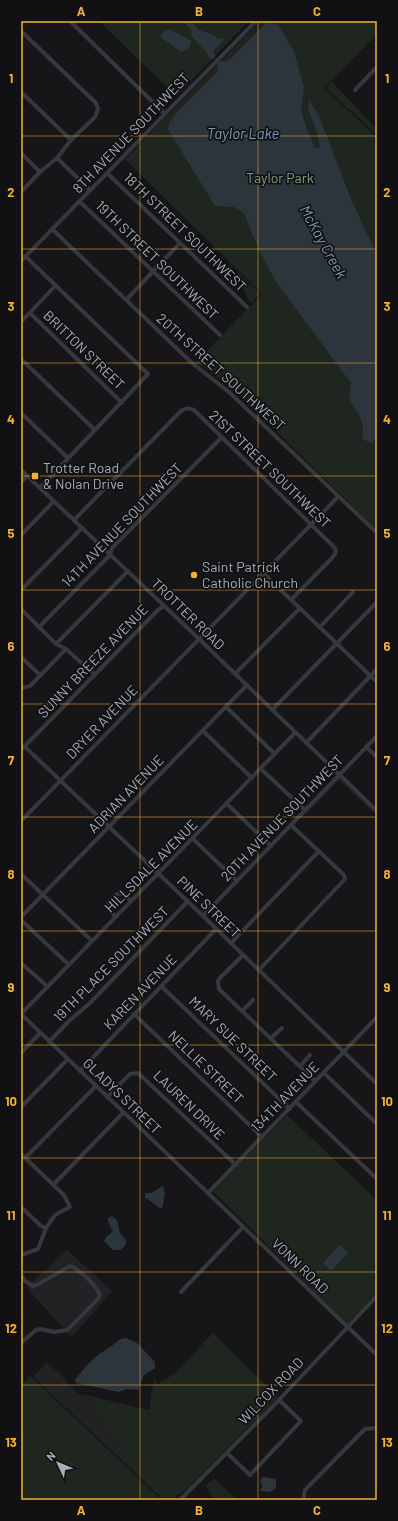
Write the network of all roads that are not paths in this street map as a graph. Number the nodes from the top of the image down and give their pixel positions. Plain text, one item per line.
1 (70, 21) edge
2 (256, 21) edge
3 (21, 31) edge
4 (377, 67) edge
5 (355, 90) dead end
6 (21, 92) edge
7 (165, 114) junction
8 (71, 140) junction
9 (21, 153) edge
10 (57, 158) junction
11 (40, 172) junction
12 (107, 173) junction
13 (90, 190) junction
14 (21, 192) edge
15 (79, 201) junction
16 (52, 229) junction
17 (180, 243) junction
18 (25, 256) junction
19 (21, 261) edge
20 (154, 272) junction
21 (56, 285) junction
22 (126, 300) junction
23 (247, 307) dead end
24 (30, 313) junction
25 (21, 322) edge
26 (220, 335) dead end
27 (21, 359) edge
28 (122, 403) junction
29 (21, 413) edge
30 (94, 430) junction
31 (221, 438) junction
32 (68, 458) junction
33 (21, 470) edge
34 (27, 476) junction
35 (21, 482) edge
36 (40, 488) junction
37 (338, 497) junction
38 (54, 501) junction
39 (74, 520) junction
40 (311, 525) junction
41 (82, 528) junction
42 (375, 531) dead end
43 (21, 535) edge
44 (110, 555) junction
45 (128, 571) junction
46 (263, 573) junction
47 (21, 590) edge
48 (353, 592) dead end
49 (291, 600) junction
50 (377, 602) edge
51 (164, 606) junction
52 (300, 608) junction
53 (21, 610) edge
54 (39, 627) junction
55 (320, 627) junction
56 (198, 638) junction
57 (337, 643) junction
58 (56, 644) junction
59 (66, 649) junction
60 (21, 657) edge
61 (377, 669) edge
62 (235, 674) junction
63 (40, 675) junction
64 (94, 675) junction
65 (371, 676) junction
66 (377, 682) edge
67 (246, 685) junction
68 (21, 688) edge
69 (226, 707) junction
70 (272, 710) junction
71 (203, 731) junction
72 (295, 733) junction
73 (377, 736) edge
74 (306, 742) junction
75 (366, 747) junction
76 (23, 748) edge
77 (275, 754) junction
78 (377, 757) edge
79 (261, 769) junction
80 (339, 775) junction
81 (252, 778) junction
82 (61, 780) junction
83 (227, 804) junction
84 (305, 810) junction
85 (377, 812) edge
86 (21, 821) edge
87 (291, 825) junction
88 (109, 826) junction
89 (193, 839) junction
90 (271, 846) junction
91 (319, 851) junction
92 (158, 873) junction
93 (21, 874) edge
94 (236, 881) junction
95 (43, 895) junction
96 (131, 900) junction
97 (188, 902) junction
98 (116, 916) junction
99 (203, 916) junction
100 (21, 918) edge
101 (216, 929) junction
102 (92, 941) junction
103 (231, 943) junction
104 (243, 955) junction
105 (21, 963) edge
106 (69, 965) junction
107 (259, 970) junction
108 (161, 986) junction
109 (48, 987) junction
110 (253, 1000) dead end
111 (242, 1011) junction
112 (21, 1014) edge
113 (134, 1014) junction
114 (377, 1017) edge
115 (282, 1028) dead end
116 (40, 1033) junction
117 (271, 1038) junction
118 (49, 1042) junction
119 (344, 1051) junction
120 (21, 1053) edge
121 (310, 1055) dead end
122 (68, 1059) junction
123 (300, 1066) junction
124 (80, 1071) junction
125 (324, 1072) junction
126 (315, 1081) junction
127 (377, 1084) edge
128 (96, 1086) junction
129 (107, 1097) junction
130 (296, 1102) junction
131 (21, 1107) edge
132 (290, 1109) junction
133 (123, 1113) junction
134 (377, 1124) edge
135 (262, 1137) junction
136 (21, 1154) edge
137 (25, 1158) junction
138 (236, 1165) junction
139 (377, 1179) edge
140 (54, 1185) junction
141 (208, 1193) junction
142 (21, 1207) edge
143 (243, 1227) junction
144 (46, 1228) junction
145 (21, 1255) edge
146 (21, 1275) edge
147 (181, 1292) dead end
148 (377, 1296) edge
149 (348, 1327) junction
150 (21, 1343) edge
151 (377, 1355) edge
152 (279, 1400) junction
153 (377, 1428) edge
154 (227, 1453) junction
155 (180, 1500) edge
156 (303, 1500) edge

1 - 7 street
2 - 7 street, 8TH AVENUE SOUTHWEST
3 - 8 street
4 - 5 street
6 - 8 street
7 - 12 street, 8TH AVENUE SOUTHWEST
8 - 10 street
9 - 11 street
10 - 11 street
10 - 13 street
11 - 14 street
12 - 13 street, 8TH AVENUE SOUTHWEST
12 - 17 street, 18TH STREET SOUTHWEST
13 - 15 street, 8TH AVENUE SOUTHWEST
15 - 16 street, 8TH AVENUE SOUTHWEST
15 - 20 street, 19TH STREET SOUTHWEST
16 - 18 street, 8TH AVENUE SOUTHWEST
16 - 22 street, 20TH STREET SOUTHWEST
17 - 20 street
17 - 23 street, 18TH STREET SOUTHWEST
18 - 19 street, 8TH AVENUE SOUTHWEST
18 - 21 street
20 - 22 street
20 - 26 street, 19TH STREET SOUTHWEST
21 - 24 street
21 - 28 street
22 - 37 street, 20TH STREET SOUTHWEST
24 - 25 street
24 - 28 street, BRITTON STREET
27 - 30 street
28 - 30 street
29 - 32 street
30 - 32 street
31 - 39 street, 21ST STREET SOUTHWEST
31 - 40 street, 21ST STREET SOUTHWEST
31 - 44 street, 14TH AVENUE SOUTHWEST
32 - 36 street
33 - 34 street, TROTTER ROAD
34 - 35 street
34 - 36 street, TROTTER ROAD
36 - 38 street, TROTTER ROAD
37 - 40 street, DRYER AVENUE
37 - 42 street, 20TH STREET SOUTHWEST
38 - 39 street, TROTTER ROAD
38 - 43 street
39 - 41 street, TROTTER ROAD
40 - 46 street, DRYER AVENUE
40 - 49 street, 21ST STREET SOUTHWEST
41 - 44 street, TROTTER ROAD
41 - 47 street
44 - 45 street, TROTTER ROAD
44 - 54 street, 14TH AVENUE SOUTHWEST
45 - 51 street, TROTTER ROAD
45 - 58 street
46 - 49 street
46 - 56 street, DRYER AVENUE
48 - 55 street
49 - 52 street
50 - 57 street
51 - 56 street, TROTTER ROAD
51 - 64 street, SUNNY BREEZE AVENUE
52 - 55 street
52 - 62 street
53 - 54 street
54 - 58 street
55 - 57 street
56 - 62 street, TROTTER ROAD
56 - 82 street, DRYER AVENUE
57 - 65 street
57 - 70 street
58 - 59 street
59 - 63 street
59 - 64 street
60 - 63 street
61 - 65 street
62 - 67 street, TROTTER ROAD
63 - 68 street
64 - 76 street, SUNNY BREEZE AVENUE
65 - 66 street
65 - 74 street
67 - 69 street, ADRIAN AVENUE
67 - 70 street, TROTTER ROAD
69 - 71 street, ADRIAN AVENUE
69 - 77 street
70 - 72 street, TROTTER ROAD
71 - 81 street
71 - 88 street, ADRIAN AVENUE
72 - 74 street, TROTTER ROAD
72 - 77 street, HILLSDALE AVENUE
73 - 75 street, 20TH AVENUE SOUTHWEST
74 - 80 street, TROTTER ROAD
75 - 78 street
75 - 80 street, 20TH AVENUE SOUTHWEST
76 - 82 street, PINE STREET
77 - 79 street, HILLSDALE AVENUE
79 - 81 street, HILLSDALE AVENUE
79 - 84 street
80 - 84 street, 20TH AVENUE SOUTHWEST
80 - 85 street, TROTTER ROAD
81 - 83 street, HILLSDALE AVENUE
82 - 86 street, DRYER AVENUE
82 - 88 street, PINE STREET
83 - 89 street, HILLSDALE AVENUE
83 - 90 street
84 - 87 street, 20TH AVENUE SOUTHWEST
87 - 90 street, 20TH AVENUE SOUTHWEST
87 - 91 street
88 - 92 street, PINE STREET
88 - 95 street, ADRIAN AVENUE
89 - 92 street, HILLSDALE AVENUE
89 - 94 street
90 - 94 street, 20TH AVENUE SOUTHWEST
91 - 103 street
91 - 107 street
92 - 96 street, HILLSDALE AVENUE
92 - 97 street, PINE STREET
93 - 95 street
94 - 99 street, 20TH AVENUE SOUTHWEST
95 - 100 street, ADRIAN AVENUE
95 - 102 street
96 - 98 street, HILLSDALE AVENUE
96 - 98 street
97 - 99 street, PINE STREET
97 - 118 street, 19TH PLACE SOUTHWEST
98 - 102 street, HILLSDALE AVENUE
99 - 101 street, PINE STREET
100 - 106 street
101 - 103 street, PINE STREET
101 - 108 street, KAREN AVENUE
102 - 106 street, HILLSDALE AVENUE
103 - 104 street, PINE STREET
104 - 107 street, PINE STREET
104 - 111 street
105 - 109 street
106 - 109 street, HILLSDALE AVENUE
107 - 119 street, PINE STREET
108 - 113 street, KAREN AVENUE
108 - 132 street, MARY SUE STREET
109 - 112 street, HILLSDALE AVENUE
110 - 111 street
111 - 117 street
112 - 116 street, GLADYS STREET
113 - 124 street, KAREN AVENUE
113 - 135 street, NELLIE STREET
114 - 119 street, 134TH AVENUE
115 - 117 street
116 - 118 street, GLADYS STREET
116 - 120 street
117 - 123 street
118 - 122 street, GLADYS STREET
119 - 125 street, 134TH AVENUE
119 - 127 street, PINE STREET
121 - 123 street
122 - 124 street, GLADYS STREET
122 - 131 street
123 - 126 street
124 - 128 street, GLADYS STREET
125 - 126 street, 134TH AVENUE
125 - 134 street
126 - 130 street, 134TH AVENUE
128 - 129 street, GLADYS STREET
128 - 137 street
129 - 133 street, GLADYS STREET
129 - 138 street, LAUREN DRIVE
130 - 132 street, 134TH AVENUE
130 - 139 street
132 - 135 street, 134TH AVENUE
133 - 140 street
133 - 141 street, GLADYS STREET
135 - 138 street, 134TH AVENUE
136 - 137 street
137 - 140 street
138 - 141 street, 134TH AVENUE
140 - 144 street
141 - 143 street, VONN ROAD
142 - 144 street
143 - 147 street
143 - 149 street, VONN ROAD
144 - 145 street
146 - 150 street
148 - 149 street, WILCOX ROAD
149 - 151 street, VONN ROAD
149 - 152 street, WILCOX ROAD
152 - 154 street, WILCOX ROAD
152 - 154 street
153 - 156 street
154 - 155 street, WILCOX ROAD

